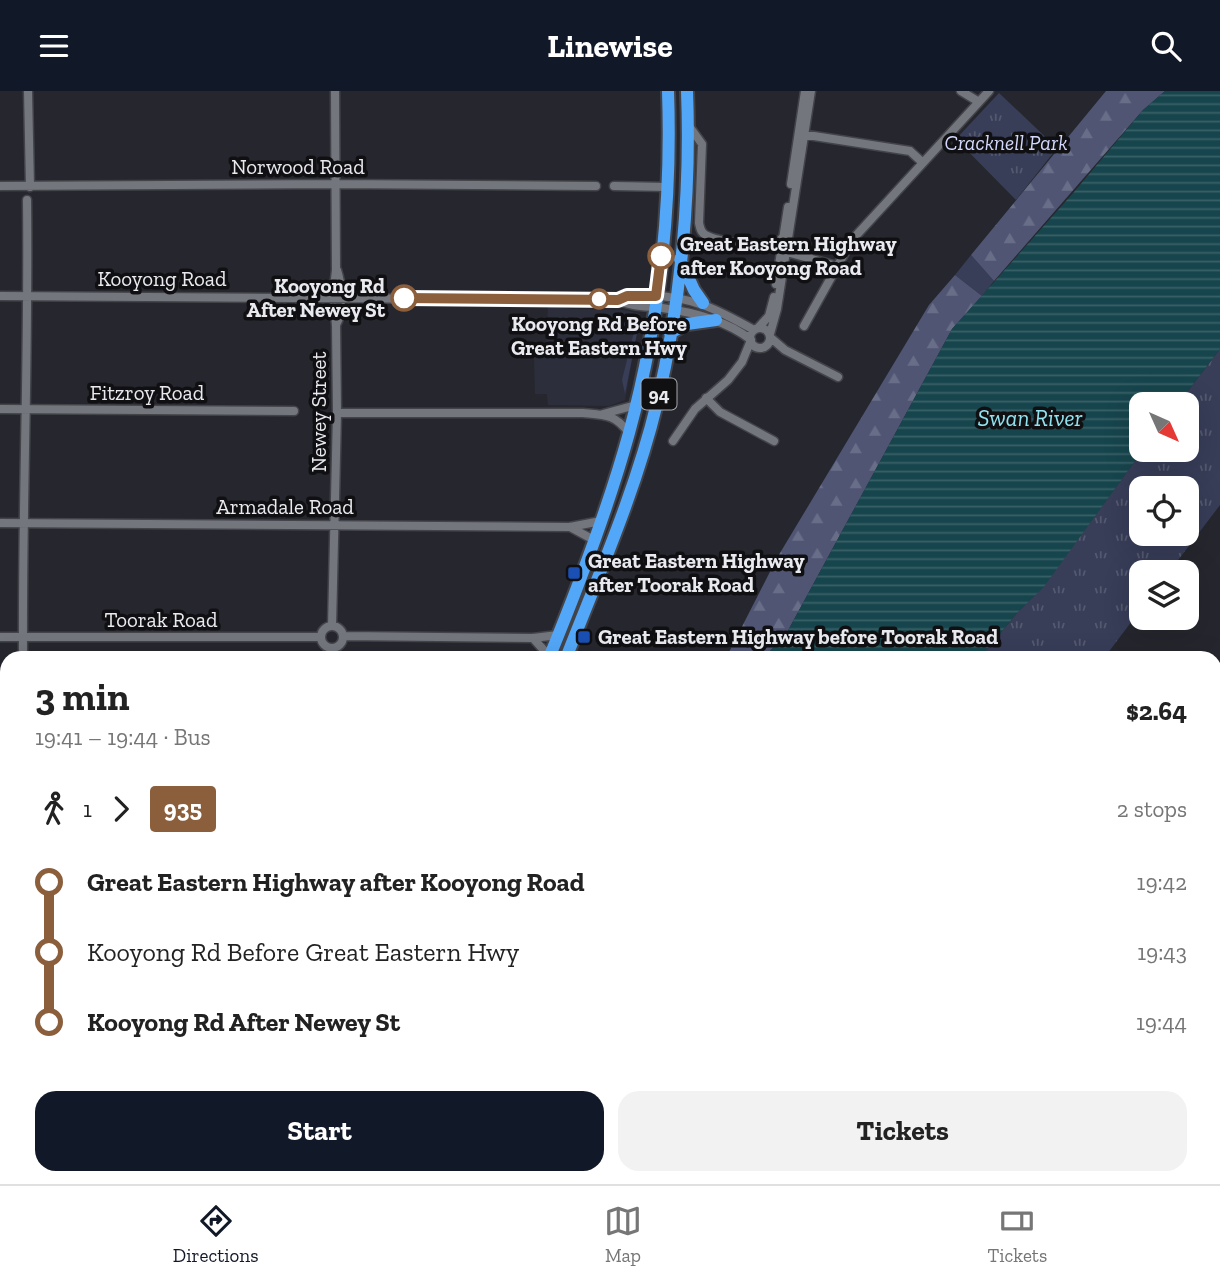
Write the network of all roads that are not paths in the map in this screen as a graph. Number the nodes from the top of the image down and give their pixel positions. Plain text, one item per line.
1 (28, 91) edge
2 (335, 91) edge
3 (668, 91) edge
4 (687, 91) edge
5 (805, 91) edge
6 (811, 91) edge
7 (961, 91) edge
8 (989, 91) edge
9 (979, 102) junction
10 (687, 124) junction
11 (802, 134) junction
12 (922, 162) junction
13 (335, 184) junction
14 (0, 186) edge
15 (596, 186) dead end
16 (614, 186) dead end
17 (30, 187) junction
18 (667, 187) junction
19 (27, 200) dead end
20 (783, 237) junction
21 (784, 251) junction
22 (680, 258) junction
23 (837, 265) junction
24 (0, 296) edge
25 (28, 296) junction
26 (337, 297) junction
27 (655, 301) junction
28 (674, 303) junction
29 (704, 303) junction
30 (716, 320) junction
31 (804, 326) dead end
32 (670, 333) junction
33 (753, 334) junction
34 (770, 336) junction
35 (762, 348) junction
36 (785, 350) junction
37 (742, 362) junction
38 (838, 377) dead end
39 (706, 398) junction
40 (636, 405) junction
41 (0, 409) edge
42 (27, 409) junction
43 (294, 411) dead end
44 (337, 413) junction
45 (603, 414) junction
46 (629, 433) junction
47 (673, 441) dead end
48 (774, 441) dead end
49 (601, 520) junction
50 (0, 523) edge
51 (22, 523) junction
52 (335, 524) junction
53 (570, 527) junction
54 (594, 540) junction
55 (332, 626) junction
56 (558, 635) junction
57 (343, 636) junction
58 (0, 637) edge
59 (23, 637) junction
60 (321, 638) junction
61 (533, 638) junction
62 (23, 651) edge
63 (331, 651) edge
64 (334, 651) edge
65 (544, 651) edge
66 (551, 651) edge
67 (569, 651) edge

1 - 17 street
2 - 13 street, Newey Street
3 - 18 highway, 94
4 - 10 highway, 94
5 - 11 street
6 - 11 street
7 - 9 street
8 - 9 street
9 - 12 street
10 - 20 street
10 - 22 highway, 94
11 - 12 street
11 - 20 street
11 - 21 street
12 - 23 street
13 - 15 street, Norwood Road
13 - 17 street, Norwood Road
13 - 26 street, Newey Street
14 - 17 street, Norwood Road
16 - 18 street
18 - 27 highway, 94
19 - 25 street
20 - 21 street
21 - 23 street
21 - 33 street
21 - 34 street
22 - 28 highway, 94
22 - 29 highway
23 - 31 street
24 - 25 street, Kooyong Road
25 - 26 street, Kooyong Road
25 - 42 street
26 - 27 street, Kooyong Road
26 - 44 street, Newey Street
27 - 28 street, Kooyong Road
27 - 40 highway, 94
28 - 29 street
28 - 30 street
28 - 32 highway, 94
29 - 33 street
30 - 32 highway
30 - 33 street
32 - 67 highway, 94
33 - 34 street
33 - 35 street
33 - 37 street
34 - 35 street
34 - 36 street
35 - 36 street
35 - 37 street
36 - 38 street
37 - 39 street
39 - 47 street
39 - 48 street
40 - 45 street
40 - 46 highway, 94
41 - 42 street, Fitzroy Road
42 - 43 street, Fitzroy Road
42 - 51 street
44 - 45 street
44 - 52 street, Newey Street
45 - 46 street
46 - 49 highway, 94
49 - 53 street, Armadale Road
49 - 54 highway, 94
50 - 51 street, Armadale Road
51 - 52 street, Armadale Road
51 - 59 street
52 - 53 street, Armadale Road
52 - 55 street, Newey Street
53 - 54 street, Armadale Road
54 - 56 highway, 94
55 - 57 street
55 - 60 street
56 - 61 street
56 - 66 highway, 94
57 - 61 street
57 - 64 street
58 - 59 street, Toorak Road
59 - 60 street, Toorak Road
59 - 62 street
60 - 63 street
61 - 65 street

